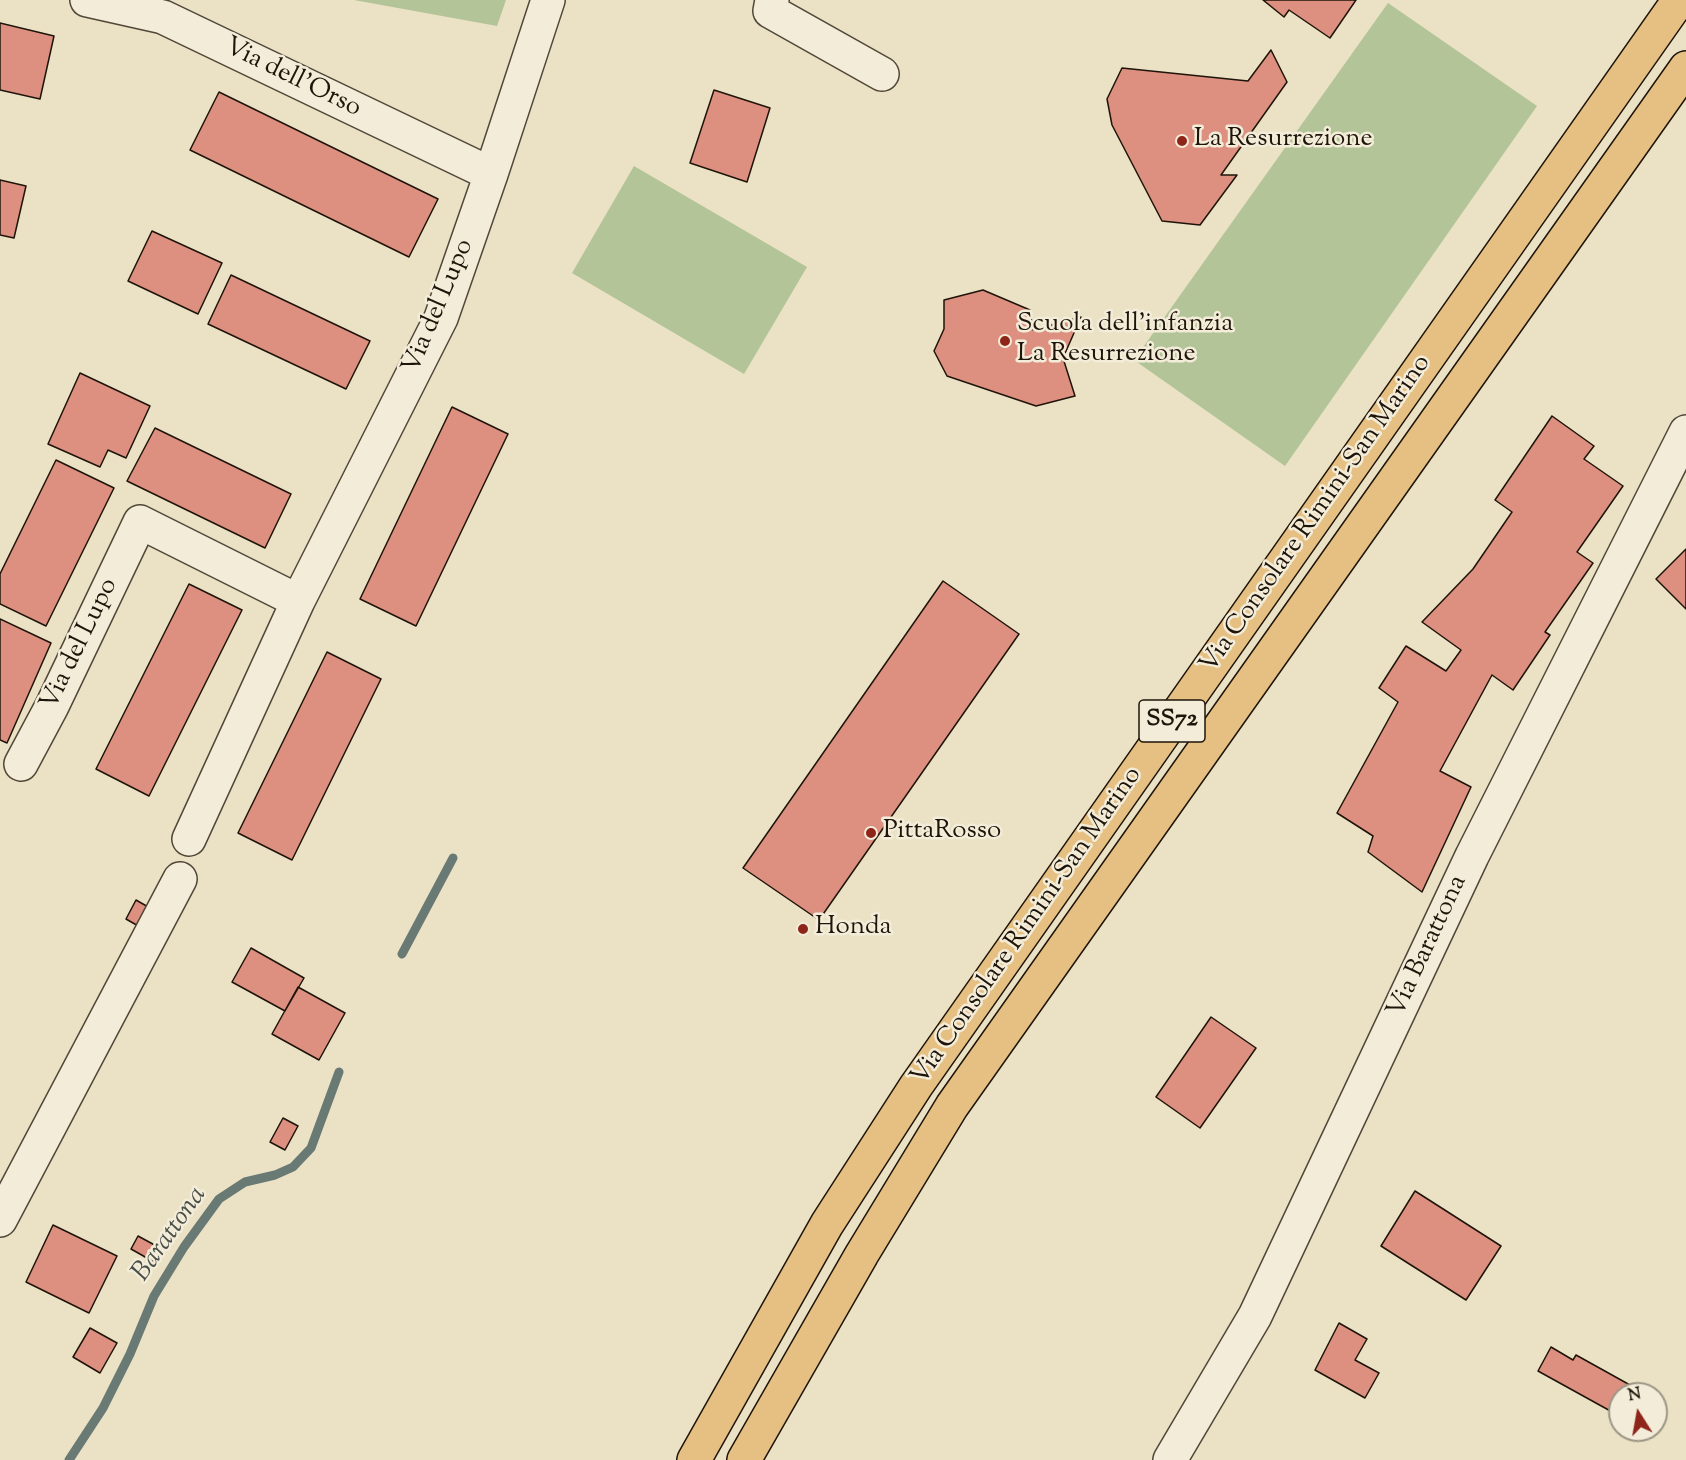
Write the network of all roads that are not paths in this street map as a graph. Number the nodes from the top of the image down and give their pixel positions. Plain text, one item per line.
1 (87, 0) edge
2 (549, 0) edge
3 (772, 0) edge
4 (1679, 0) edge
5 (1686, 68) edge
6 (882, 74) dead end
7 (491, 174) junction
8 (1686, 432) edge
9 (298, 601) junction
10 (21, 764) dead end
11 (189, 839) dead end
12 (180, 879) dead end
13 (0, 1220) edge
14 (694, 1460) edge
15 (744, 1460) edge
16 (1170, 1460) edge

1 - 7 street, Via dell'Orso
2 - 7 street, Via del Lupo
3 - 6 street
4 - 14 main road, Via Consolare Rimini-San Marino / SS72
5 - 15 main road, Via Consolare Rimini-San Marino / SS72
7 - 9 street, Via del Lupo
8 - 16 street, Via Barattona
9 - 10 street, Via del Lupo
9 - 11 street, Via del Lupo
12 - 13 street

